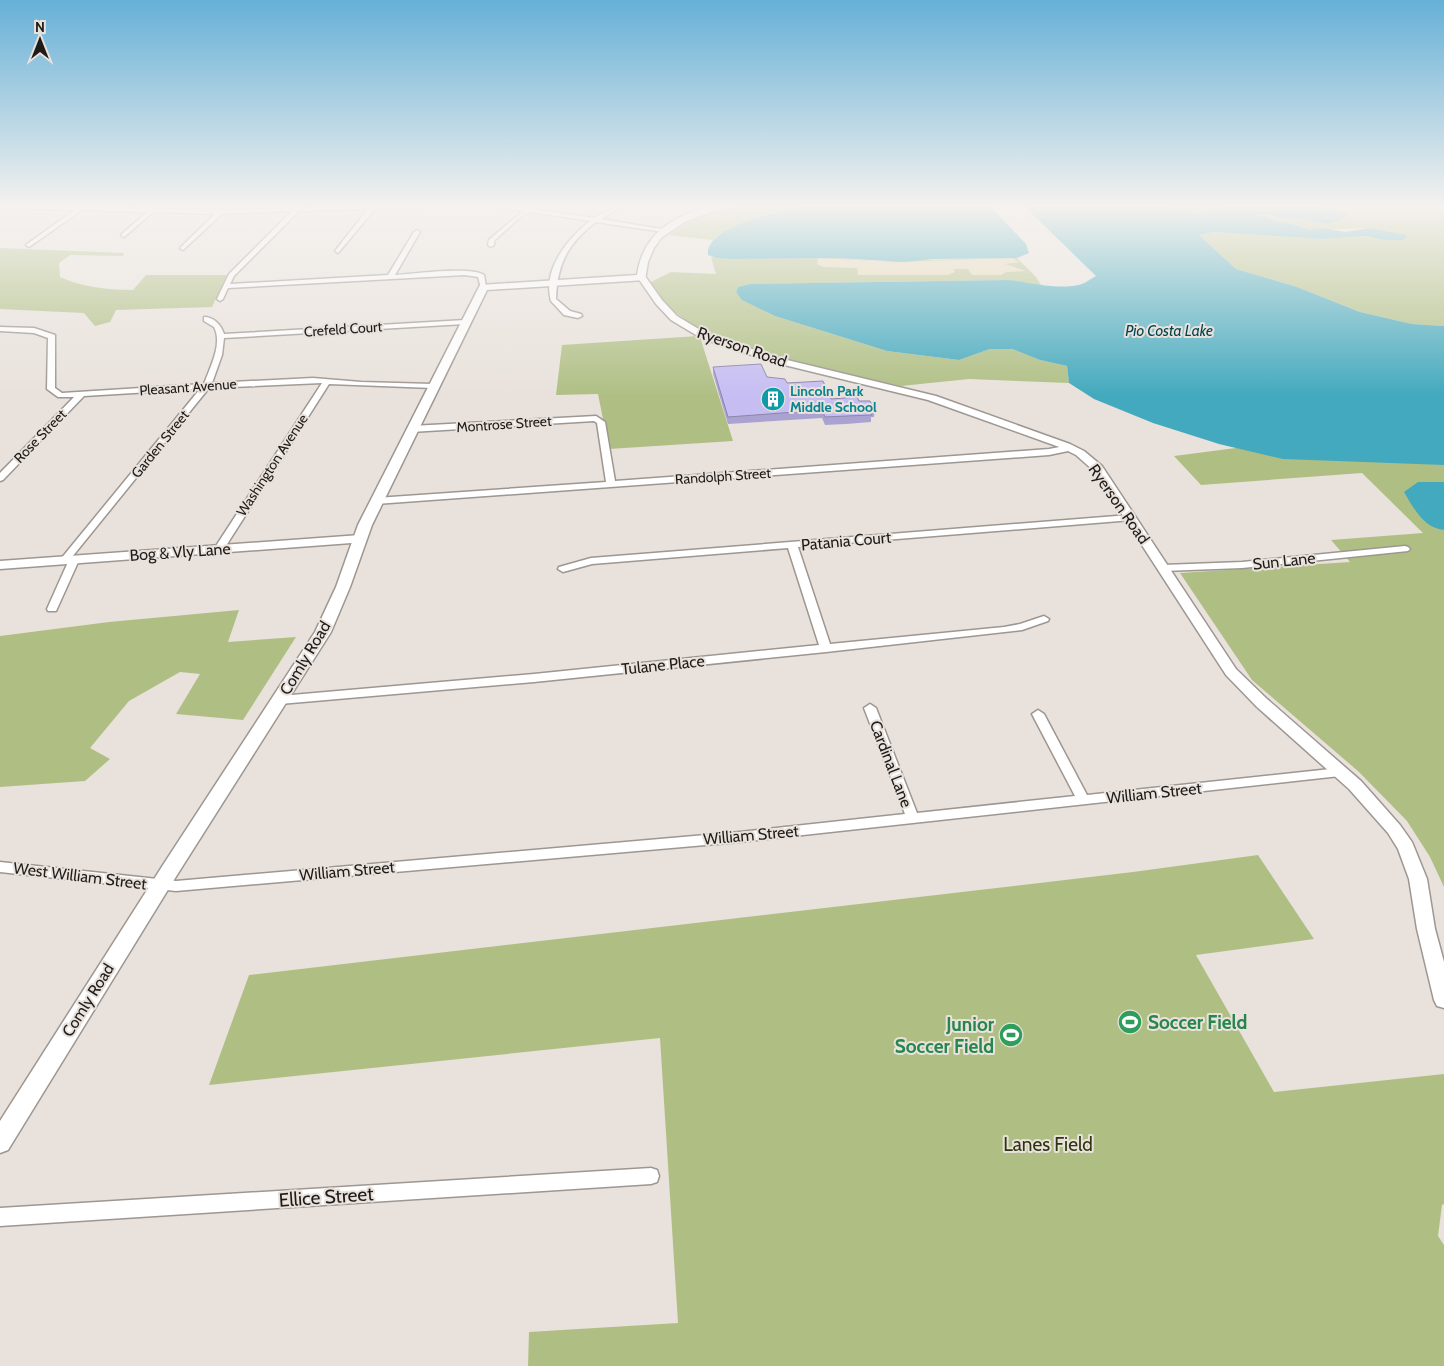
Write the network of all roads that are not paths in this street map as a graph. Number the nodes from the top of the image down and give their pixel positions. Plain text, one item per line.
1 (237, 269) edge
2 (396, 269) edge
3 (557, 269) edge
4 (638, 269) edge
5 (644, 269) edge
6 (392, 276) junction
7 (642, 278) junction
8 (617, 279) junction
9 (553, 283) junction
10 (226, 286) junction
11 (483, 287) junction
12 (220, 299) dead end
13 (578, 316) dead end
14 (207, 319) dead end
15 (465, 322) junction
16 (0, 329) edge
17 (220, 336) junction
18 (327, 381) junction
19 (206, 386) junction
20 (433, 386) junction
21 (81, 394) junction
22 (411, 430) junction
23 (1070, 448) junction
24 (0, 478) edge
25 (611, 485) junction
26 (376, 501) junction
27 (1129, 518) junction
28 (360, 539) junction
29 (792, 545) junction
30 (219, 549) junction
31 (1405, 549) dead end
32 (70, 560) junction
33 (0, 566) edge
34 (1163, 568) junction
35 (563, 569) dead end
36 (52, 609) dead end
37 (1044, 619) dead end
38 (826, 648) junction
39 (280, 700) junction
40 (870, 708) dead end
41 (1038, 714) dead end
42 (1340, 772) junction
43 (1084, 801) junction
44 (913, 819) junction
45 (0, 867) edge
46 (160, 886) junction
47 (1444, 1000) edge
48 (0, 1142) edge
49 (651, 1176) dead end
50 (0, 1217) edge

1 - 10 street
2 - 6 street
3 - 9 street
4 - 8 main road
5 - 7 main road
6 - 10 street
6 - 11 street
7 - 8 main road
7 - 23 street, Ryerson Road
8 - 9 main road
9 - 11 main road
9 - 13 street
10 - 12 street
11 - 15 main road, Comly Road
14 - 17 street
15 - 17 street, Crefeld Court
15 - 20 main road, Comly Road
16 - 21 street, Pleasant Avenue
17 - 19 street, Garden Street
18 - 19 street, Pleasant Avenue
18 - 20 street, Pleasant Avenue
18 - 30 street, Washington Avenue
19 - 21 street, Pleasant Avenue
19 - 32 street, Garden Street
20 - 22 main road, Comly Road
21 - 24 street, Rose Street
22 - 25 street, Montrose Street
22 - 26 main road, Comly Road
23 - 25 street, Randolph Street
23 - 27 street, Ryerson Road
25 - 26 street, Randolph Street
26 - 28 main road, Comly Road
27 - 29 street, Patania Court
27 - 34 street, Ryerson Road
28 - 30 street, Bog & Vly Lane
28 - 39 main road, Comly Road
29 - 35 street, Patania Court
29 - 38 street
30 - 32 street, Bog & Vly Lane
31 - 34 street, Sun Lane
32 - 33 street, Bog & Vly Lane
32 - 36 street, Garden Street
34 - 42 street, Ryerson Road
37 - 38 street, Tulane Place
38 - 39 street, Tulane Place
39 - 46 main road, Comly Road
40 - 44 street, Cardinal Lane
41 - 43 street
42 - 43 street, William Street
42 - 47 street, Ryerson Road
43 - 44 street, William Street
44 - 46 street, William Street
45 - 46 street, West William Street
46 - 48 main road, Comly Road
49 - 50 street, Ellice Street

